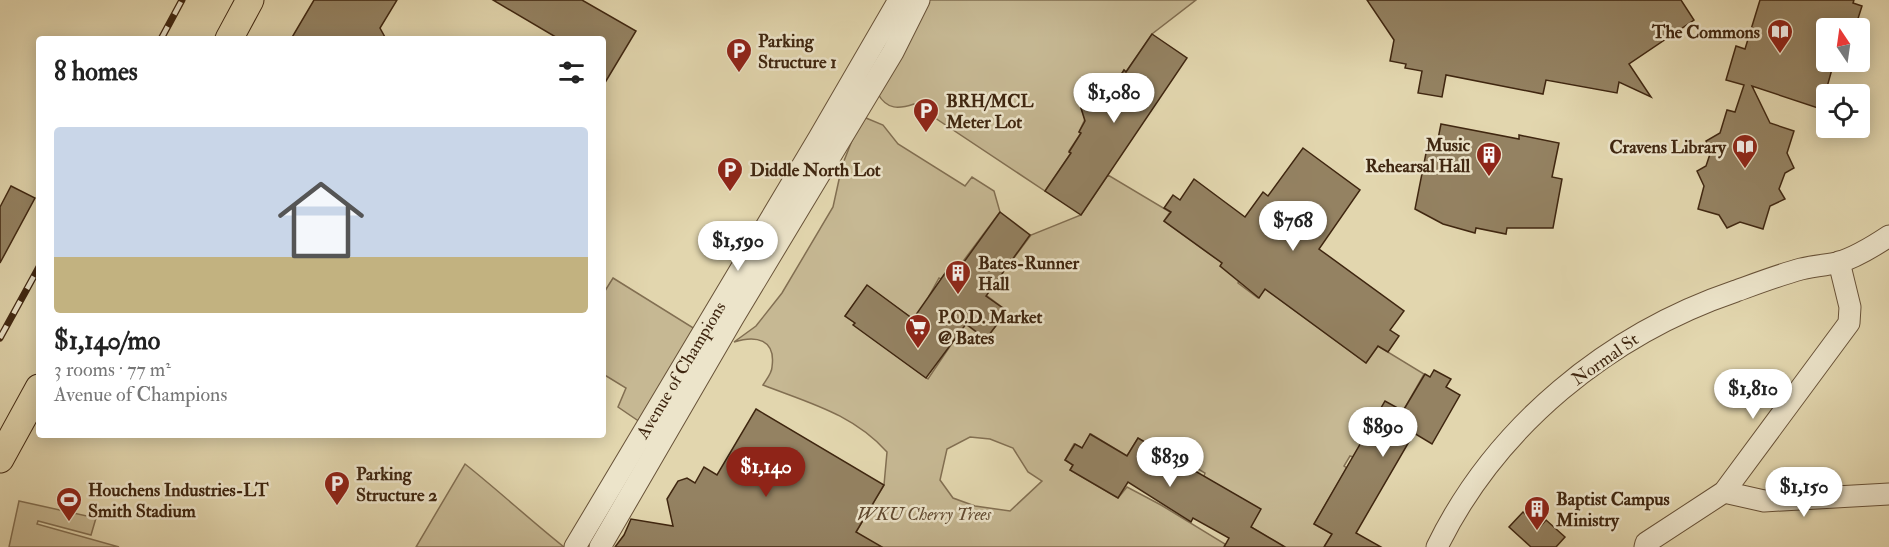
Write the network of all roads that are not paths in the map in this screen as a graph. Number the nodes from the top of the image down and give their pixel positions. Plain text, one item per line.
1 (250, 0) edge
2 (902, 5) edge
3 (231, 36) edge
4 (1889, 236) edge
5 (1839, 262) junction
6 (36, 393) edge
7 (0, 459) edge
8 (1724, 492) junction
9 (1889, 494) edge
10 (575, 547) edge
11 (600, 547) edge
12 (1437, 547) edge
13 (1645, 547) edge

1 - 3 main road
2 - 10 street, Avenue of Champions
2 - 11 street, Avenue of Champions
4 - 5 street, Normal St
5 - 8 street
5 - 12 street, Normal St
6 - 7 main road
8 - 9 street
8 - 13 street

